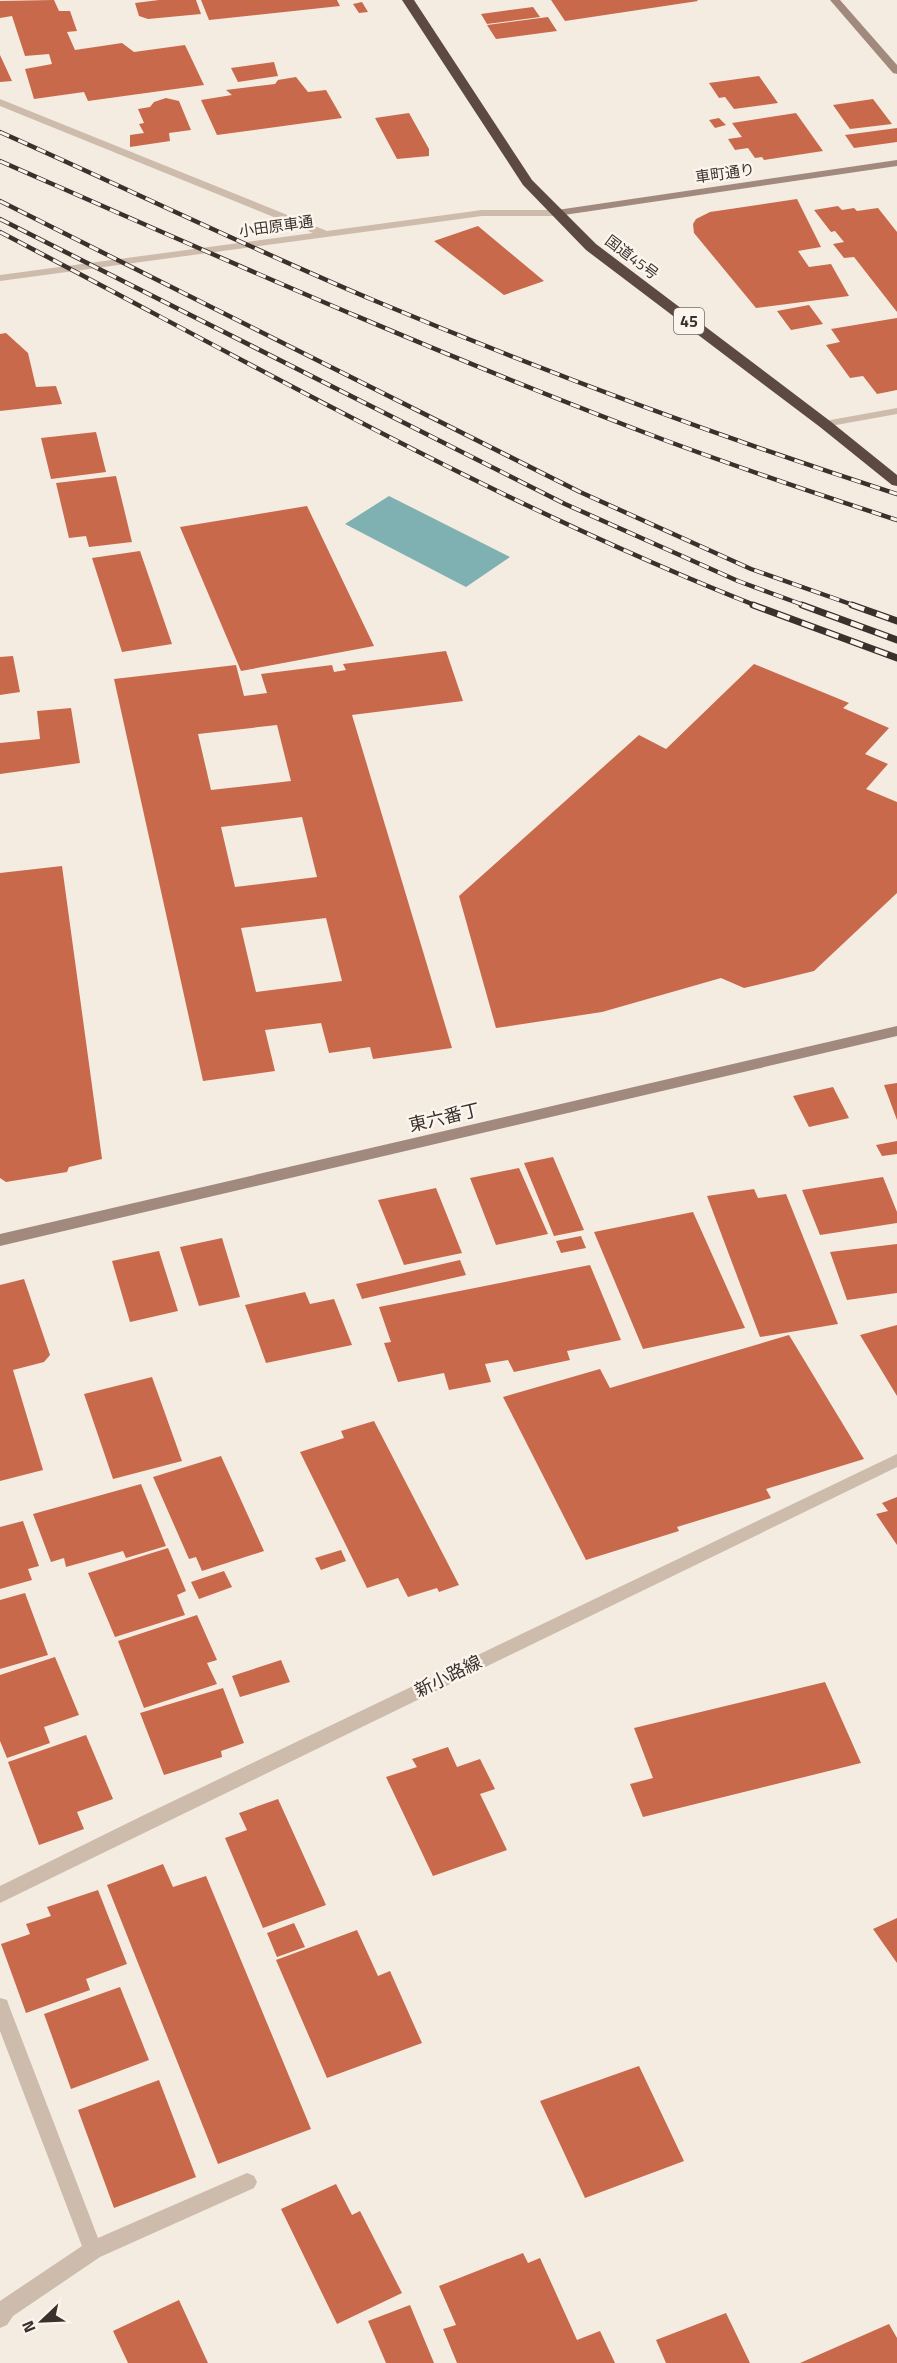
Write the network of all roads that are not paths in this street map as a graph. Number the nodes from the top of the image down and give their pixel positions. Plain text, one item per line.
1 (408, 0) edge
2 (835, 0) edge
3 (897, 71) edge
4 (0, 102) edge
5 (897, 163) edge
6 (557, 213) junction
7 (326, 235) junction
8 (0, 278) edge
9 (897, 411) edge
10 (825, 424) junction
11 (897, 482) edge
12 (897, 1031) edge
13 (0, 1240) edge
14 (897, 1460) edge
15 (0, 1895) edge
16 (0, 2006) edge
17 (247, 2182) dead end
18 (93, 2250) junction
19 (0, 2318) edge

1 - 6 highway, 国道45号 / 45
2 - 3 street
4 - 7 street
5 - 6 street, 車町通り
6 - 7 street, 小田原車通
6 - 10 highway, 国道45号 / 45
7 - 8 street, 小田原車通
9 - 10 street
10 - 11 highway, 国道45号 / 45
12 - 13 street, 東六番丁
14 - 15 street, 新小路線
16 - 18 street
17 - 18 street
18 - 19 street

